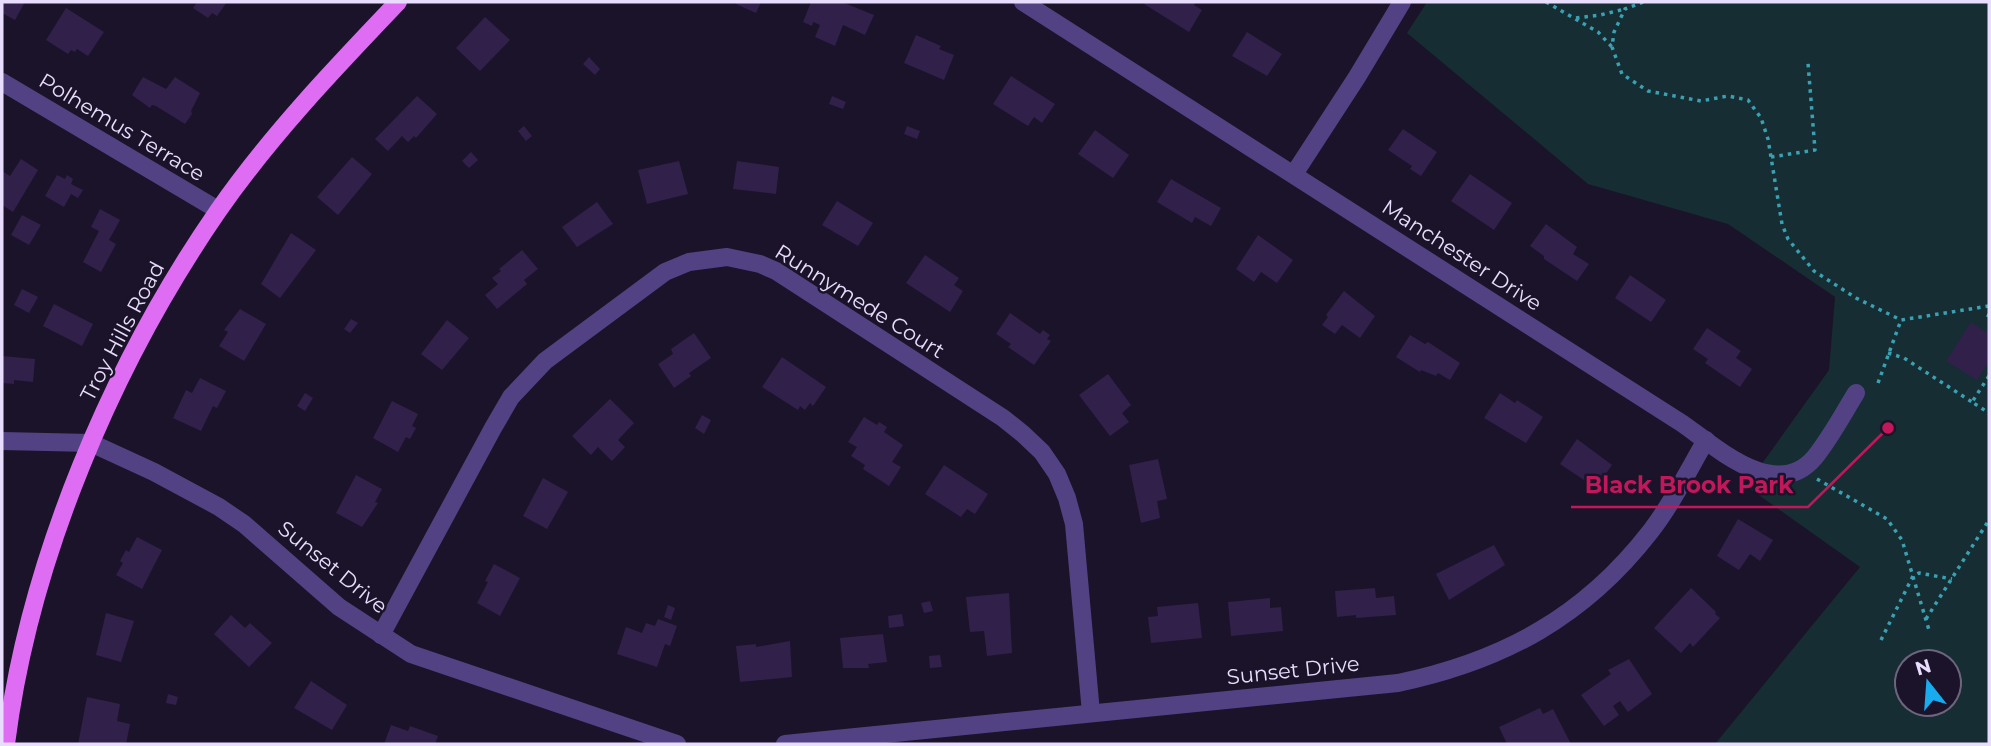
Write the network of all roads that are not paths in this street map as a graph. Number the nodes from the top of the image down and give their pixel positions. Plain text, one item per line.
1 (398, 2) edge
2 (1023, 2) edge
3 (1402, 2) edge
4 (2, 82) edge
5 (1293, 174) junction
6 (218, 210) junction
7 (1856, 393) dead end
8 (1706, 440) junction
9 (2, 441) edge
10 (91, 443) junction
11 (381, 635) junction
12 (1091, 713) junction
13 (6, 744) edge
14 (677, 744) edge
15 (785, 744) edge

1 - 6 main road, Troy Hills Road
2 - 5 street, Manchester Drive
3 - 5 street
4 - 6 street, Polhemus Terrace
5 - 8 street, Manchester Drive
6 - 10 main road, Troy Hills Road
7 - 8 street, Manchester Drive
8 - 12 street, Sunset Drive
9 - 10 street
10 - 11 street, Sunset Drive
10 - 13 main road, Troy Hills Road
11 - 12 street, Runnymede Court
11 - 14 street, Sunset Drive
12 - 15 street, Sunset Drive

